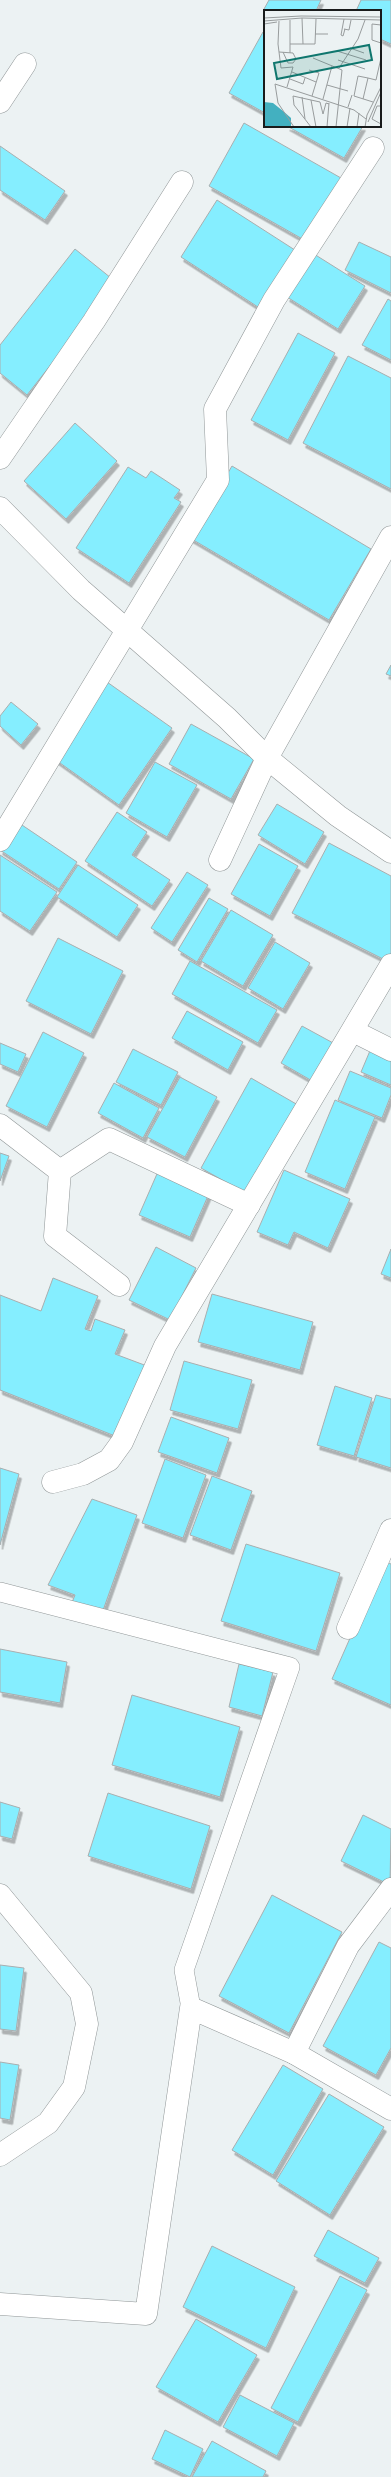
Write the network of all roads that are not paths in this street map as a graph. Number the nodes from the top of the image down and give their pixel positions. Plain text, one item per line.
1 (25, 64) dead end
2 (0, 102) edge
3 (373, 148) dead end
4 (182, 182) dead end
5 (0, 458) edge
6 (3, 518) edge
7 (391, 537) edge
8 (128, 632) junction
9 (267, 758) junction
10 (0, 840) edge
11 (391, 852) edge
12 (220, 860) dead end
13 (391, 965) edge
14 (353, 1032) junction
15 (391, 1050) edge
16 (0, 1125) edge
17 (60, 1171) junction
18 (249, 1205) junction
19 (119, 1285) dead end
20 (53, 1482) dead end
21 (391, 1530) edge
22 (0, 1592) edge
23 (348, 1628) dead end
24 (391, 1889) edge
25 (0, 1895) edge
26 (191, 2008) junction
27 (294, 2053) junction
28 (391, 2109) edge
29 (0, 2155) edge
30 (0, 2304) edge

1 - 2 street
3 - 8 street
4 - 5 street
6 - 8 street
7 - 9 street
8 - 9 street
8 - 10 street
9 - 11 street
9 - 12 street
13 - 14 street
14 - 15 street
14 - 18 street
16 - 17 street
17 - 18 street
17 - 19 street
18 - 20 street
21 - 23 street
22 - 26 lane
24 - 27 street
25 - 29 street
26 - 27 street
26 - 30 street
27 - 28 street

